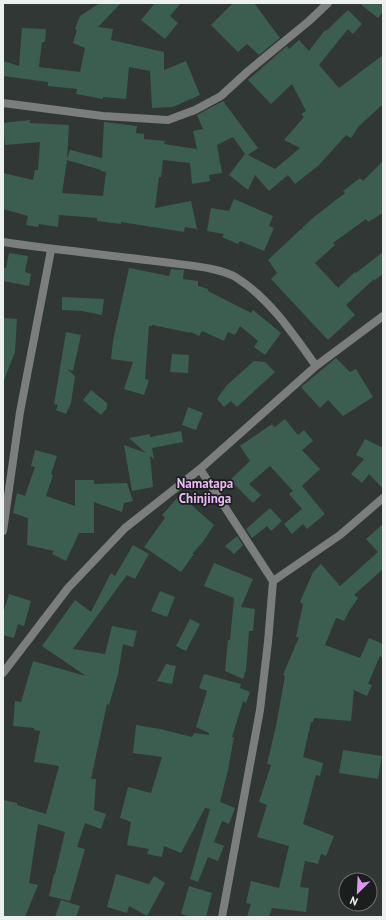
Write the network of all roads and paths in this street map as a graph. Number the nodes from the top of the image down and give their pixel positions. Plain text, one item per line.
1 (328, 3) edge
2 (3, 103) edge
3 (3, 242) edge
4 (51, 250) junction
5 (383, 316) edge
6 (316, 366) junction
7 (200, 469) junction
8 (383, 498) edge
9 (3, 532) edge
10 (273, 581) junction
11 (3, 673) edge
12 (222, 917) edge

1 - 2 street
3 - 4 street
4 - 6 street
4 - 9 street
5 - 6 street
6 - 7 street
7 - 10 street
7 - 11 street
8 - 10 street
10 - 12 street

